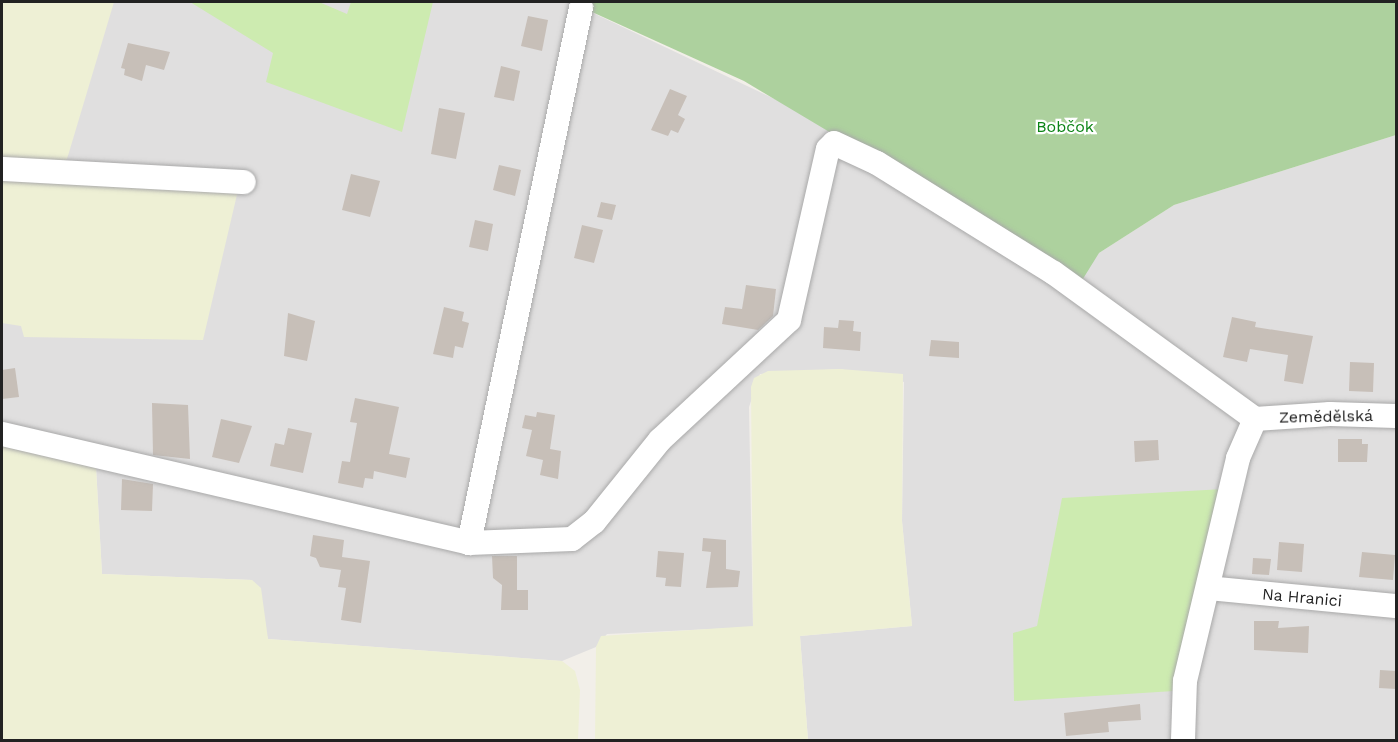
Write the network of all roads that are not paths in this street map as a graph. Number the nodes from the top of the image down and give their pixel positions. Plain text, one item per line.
1 (581, 8) dead end
2 (2, 169) edge
3 (244, 182) dead end
4 (1396, 416) edge
5 (1255, 419) junction
6 (2, 434) edge
7 (469, 543) junction
8 (1208, 588) junction
9 (1396, 606) edge
10 (1183, 741) edge

1 - 7 street
2 - 3 street
4 - 5 street, Zemědělská
5 - 7 street
5 - 8 street
6 - 7 street
8 - 9 street, Na Hranici
8 - 10 street

